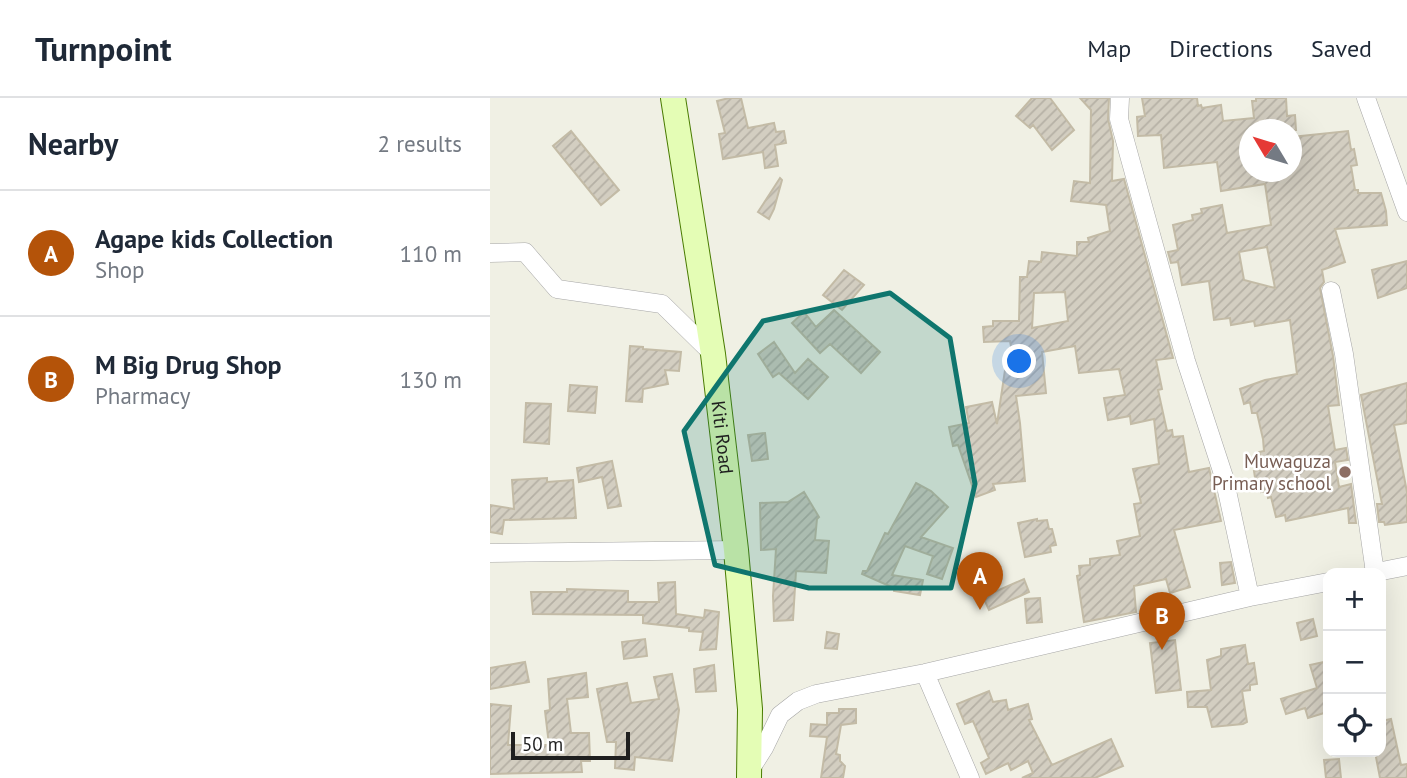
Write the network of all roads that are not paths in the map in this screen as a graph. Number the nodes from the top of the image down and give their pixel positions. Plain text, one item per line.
1 (673, 98) edge
2 (1366, 98) edge
3 (1119, 99) edge
4 (1407, 212) edge
5 (490, 253) edge
6 (1331, 291) dead end
7 (713, 354) junction
8 (736, 550) junction
9 (490, 554) edge
10 (1407, 566) edge
11 (1372, 568) edge
12 (1386, 570) edge
13 (1323, 583) edge
14 (1250, 597) junction
15 (925, 673) junction
16 (749, 774) edge
17 (970, 778) edge

1 - 7 street, Kiti Road
2 - 4 street
3 - 14 street
5 - 7 street
6 - 11 street
7 - 8 street, Kiti Road
8 - 9 street
8 - 16 street, Kiti Road
10 - 12 street
13 - 14 street
14 - 15 street
15 - 16 street
15 - 17 street

